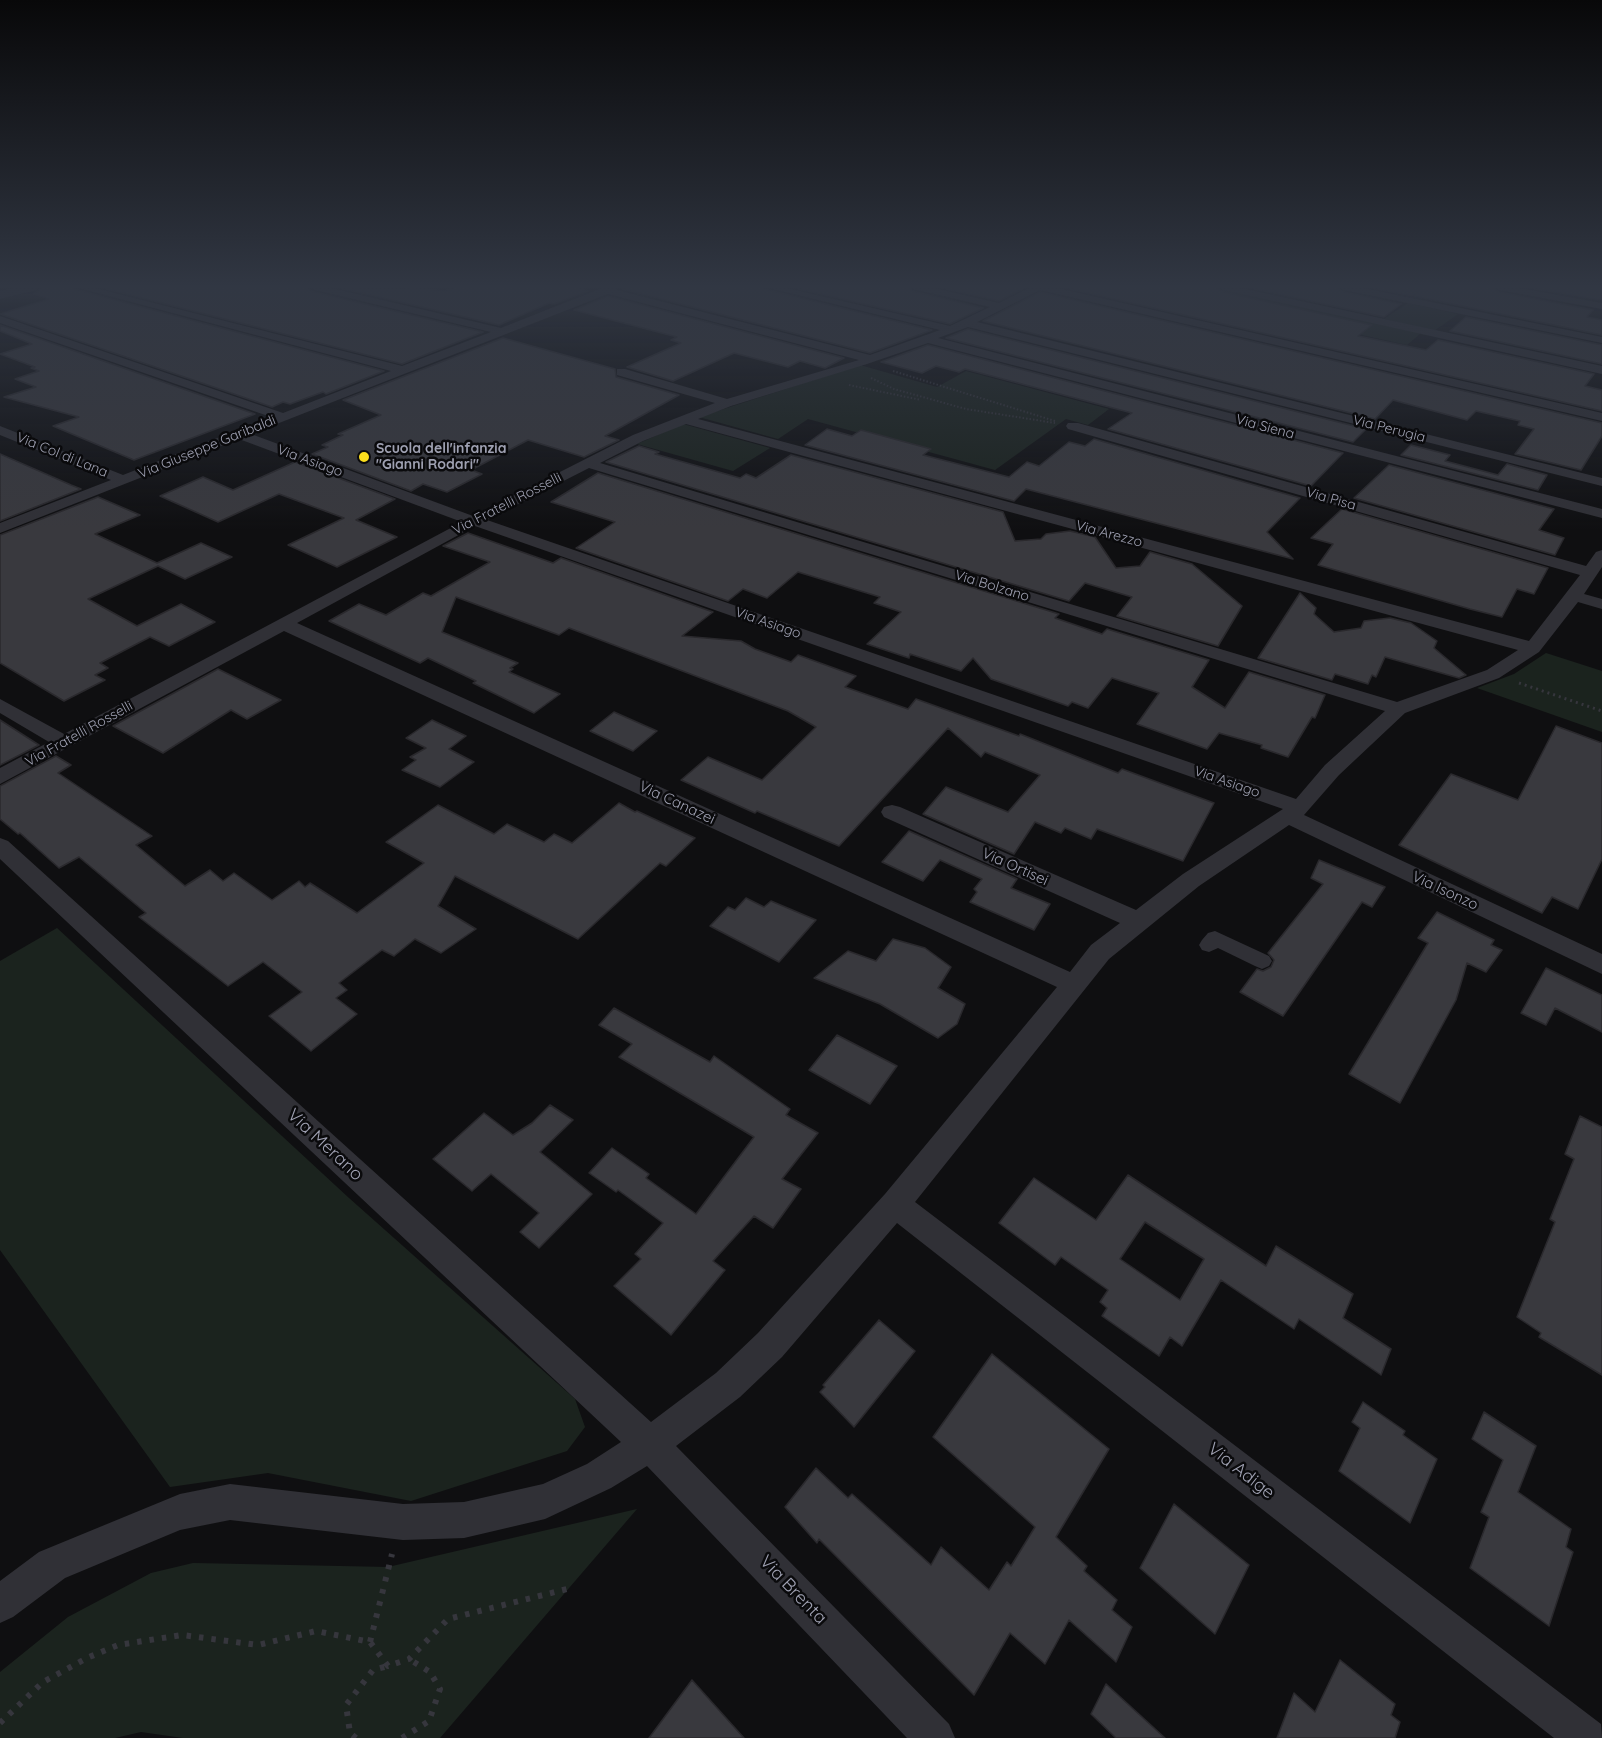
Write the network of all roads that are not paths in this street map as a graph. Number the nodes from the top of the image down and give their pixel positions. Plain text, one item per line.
1 (142, 368) edge
2 (395, 368) edge
3 (407, 368) edge
4 (843, 368) edge
5 (1039, 368) edge
6 (1147, 368) edge
7 (1391, 368) edge
8 (402, 370) junction
9 (621, 372) dead end
10 (727, 403) junction
11 (283, 417) junction
12 (1602, 417) edge
13 (684, 419) junction
14 (1073, 426) road end
15 (0, 430) edge
16 (238, 434) junction
17 (587, 463) junction
18 (124, 480) junction
19 (1602, 482) edge
20 (1602, 514) edge
21 (474, 521) junction
22 (0, 528) edge
23 (1588, 574) edge
24 (1602, 604) edge
25 (282, 623) junction
26 (1533, 648) junction
27 (0, 705) edge
28 (1398, 709) junction
29 (64, 743) junction
30 (0, 777) edge
31 (892, 812) dead end
32 (1294, 812) junction
33 (0, 846) edge
34 (1138, 921) junction
35 (1209, 945) dead end
36 (1262, 961) dead end
37 (1602, 965) edge
38 (1072, 984) junction
39 (895, 1204) junction
40 (649, 1445) junction
41 (0, 1604) edge
42 (935, 1738) edge
43 (1587, 1738) edge

1 - 11 street
2 - 8 street
3 - 8 street, Via Giuseppe Garibaldi
4 - 10 street, Via Fratelli Rosselli
5 - 20 street, Via Siena
6 - 19 street, Via Perugia
7 - 12 street
8 - 11 street, Via Giuseppe Garibaldi
9 - 10 street
10 - 13 street, Via Fratelli Rosselli
11 - 16 street, Via Giuseppe Garibaldi
13 - 17 street, Via Fratelli Rosselli
13 - 26 street, Via Arezzo
14 - 23 street, Via Pisa
15 - 18 street, Via Col di Lana
16 - 18 street, Via Giuseppe Garibaldi
16 - 21 street, Via Asiago
17 - 21 street, Via Fratelli Rosselli
17 - 28 street, Via Bolzano
18 - 22 street, Via Giuseppe Garibaldi
21 - 25 street, Via Fratelli Rosselli
21 - 32 street, Via Asiago
23 - 24 street, Via Pisa
23 - 26 street
25 - 29 street, Via Fratelli Rosselli
25 - 38 street, Via Canazei
26 - 28 street
27 - 29 street
28 - 32 street
29 - 30 street, Via Fratelli Rosselli
31 - 34 street, Via Ortisei
32 - 34 street
32 - 37 street, Via Isonzo
33 - 40 street, Via Merano
34 - 38 street
35 - 36 street
38 - 39 street
39 - 40 street
39 - 43 street, Via Adige
40 - 41 street
40 - 42 street, Via Brenta

